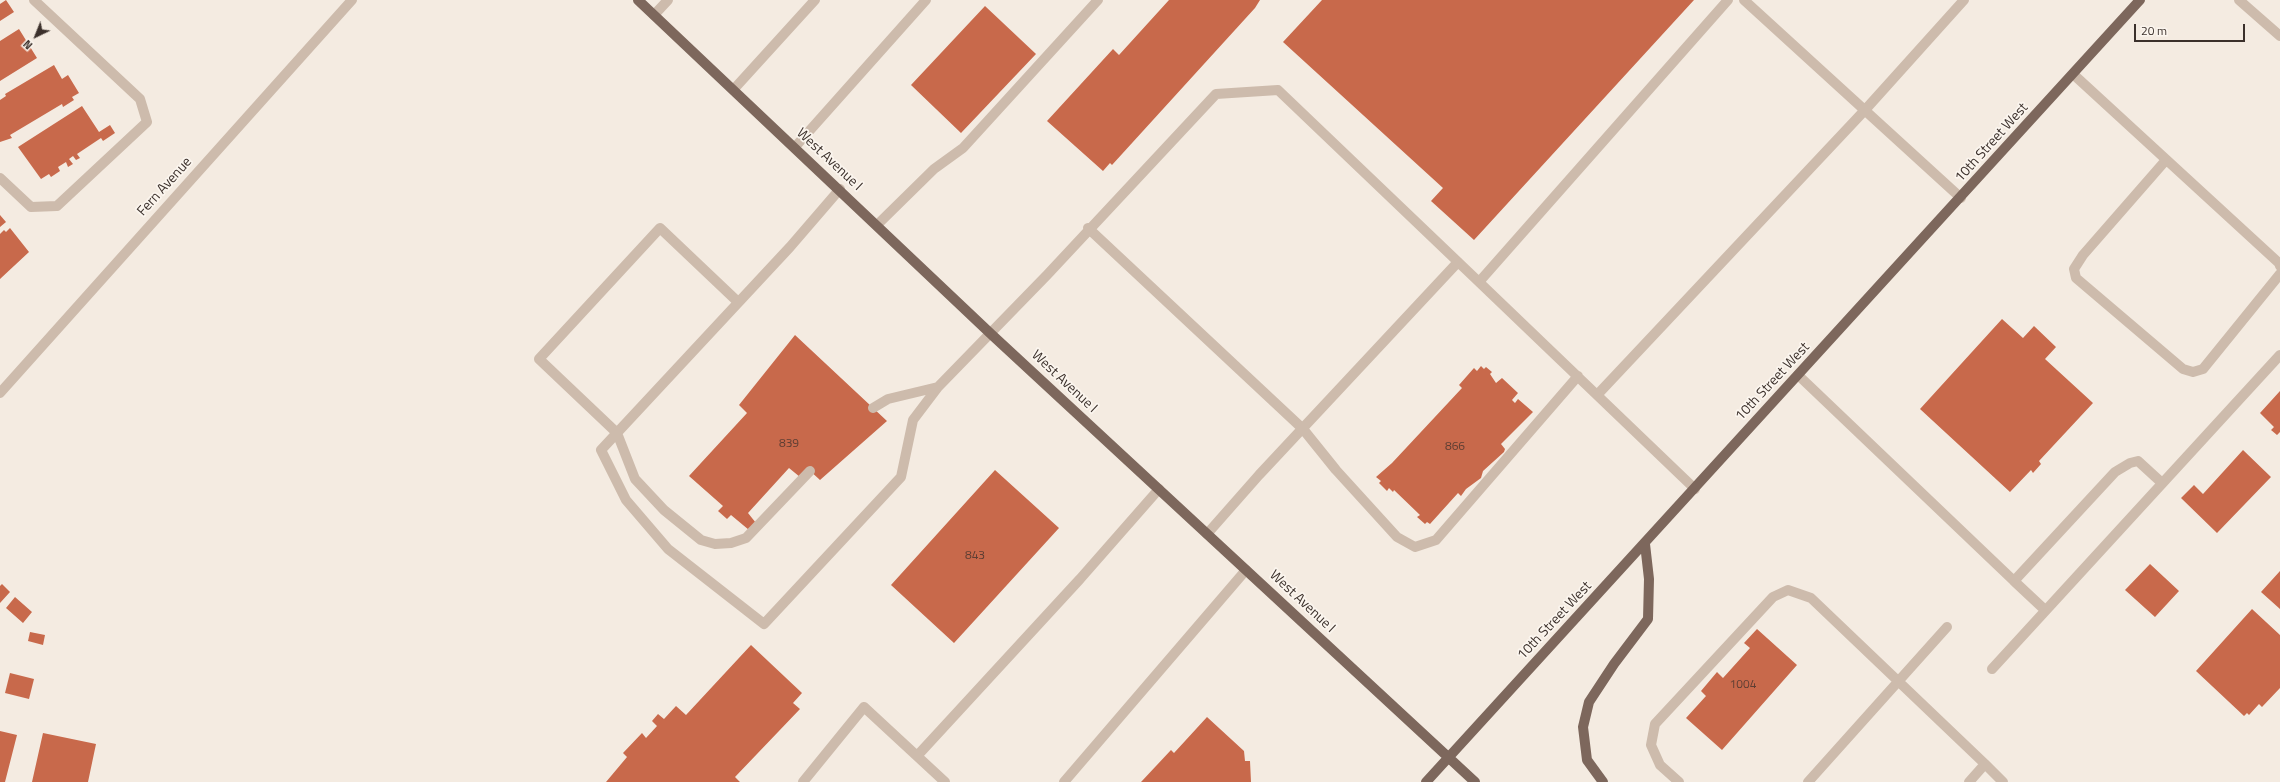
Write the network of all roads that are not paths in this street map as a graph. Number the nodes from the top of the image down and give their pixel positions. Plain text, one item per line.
1 (34, 0) edge
2 (352, 0) edge
3 (638, 0) edge
4 (668, 0) edge
5 (816, 0) edge
6 (926, 0) edge
7 (1098, 0) edge
8 (1728, 0) edge
9 (1744, 0) edge
10 (1964, 0) edge
11 (2140, 0) edge
12 (2239, 0) edge
13 (654, 15) junction
14 (2280, 36) edge
15 (2073, 74) junction
16 (734, 89) junction
17 (1865, 110) junction
18 (795, 147) junction
19 (2166, 160) junction
20 (0, 178) edge
21 (840, 189) junction
22 (1960, 198) junction
23 (877, 225) junction
24 (1088, 228) junction
25 (1458, 262) junction
26 (2280, 266) edge
27 (2280, 274) edge
28 (1479, 282) junction
29 (738, 302) junction
30 (991, 334) junction
31 (2280, 355) edge
32 (1578, 376) junction
33 (1798, 376) junction
34 (938, 387) junction
35 (0, 393) edge
36 (1598, 394) junction
37 (873, 408) dead end
38 (1303, 429) junction
39 (617, 433) junction
40 (810, 471) dead end
41 (2162, 484) junction
42 (1159, 489) junction
43 (1695, 489) junction
44 (1207, 534) junction
45 (1645, 544) junction
46 (1246, 570) junction
47 (2014, 581) junction
48 (2045, 610) junction
49 (1946, 627) dead end
50 (1992, 669) dead end
51 (1898, 682) junction
52 (917, 756) junction
53 (1449, 757) junction
54 (1985, 764) junction
55 (804, 782) edge
56 (945, 782) edge
57 (1064, 782) edge
58 (1426, 782) edge
59 (1475, 782) edge
60 (1603, 782) edge
61 (1679, 782) edge
62 (1808, 782) edge
63 (1969, 782) edge
64 (2003, 782) edge

1 - 20 lane
2 - 35 lane, Fern Avenue
3 - 13 main road, West Avenue I
4 - 13 lane
5 - 16 lane
6 - 18 lane
7 - 23 lane
8 - 28 lane
9 - 17 lane
10 - 17 lane
11 - 15 main road, 10th Street West
12 - 14 lane
13 - 16 main road, West Avenue I
15 - 19 lane
15 - 22 main road, 10th Street West
16 - 18 main road, West Avenue I
17 - 22 lane
17 - 36 lane
18 - 21 main road, West Avenue I
19 - 26 lane
19 - 27 lane
21 - 23 main road, West Avenue I
21 - 29 lane
22 - 33 main road, 10th Street West
23 - 30 main road, West Avenue I
24 - 25 lane
24 - 30 lane
24 - 38 lane
25 - 28 lane
25 - 38 lane
28 - 32 lane
29 - 39 lane
29 - 39 lane
30 - 34 lane
30 - 42 main road, West Avenue I
31 - 41 lane
32 - 36 lane
32 - 38 lane
33 - 43 main road, 10th Street West
33 - 47 lane
34 - 37 lane
34 - 39 lane
36 - 43 lane
38 - 44 lane
39 - 40 lane
41 - 47 lane
41 - 48 lane
42 - 44 main road, West Avenue I
42 - 52 lane
43 - 45 main road, 10th Street West
44 - 46 main road, West Avenue I
45 - 53 main road, 10th Street West
45 - 60 main road
46 - 53 main road, West Avenue I
46 - 57 lane
47 - 48 lane
48 - 50 lane
49 - 51 lane
51 - 54 lane
51 - 61 lane
51 - 62 lane
52 - 55 lane
52 - 56 lane
53 - 58 main road, 10th Street West
53 - 59 main road, West Avenue I
54 - 63 lane
54 - 64 lane

